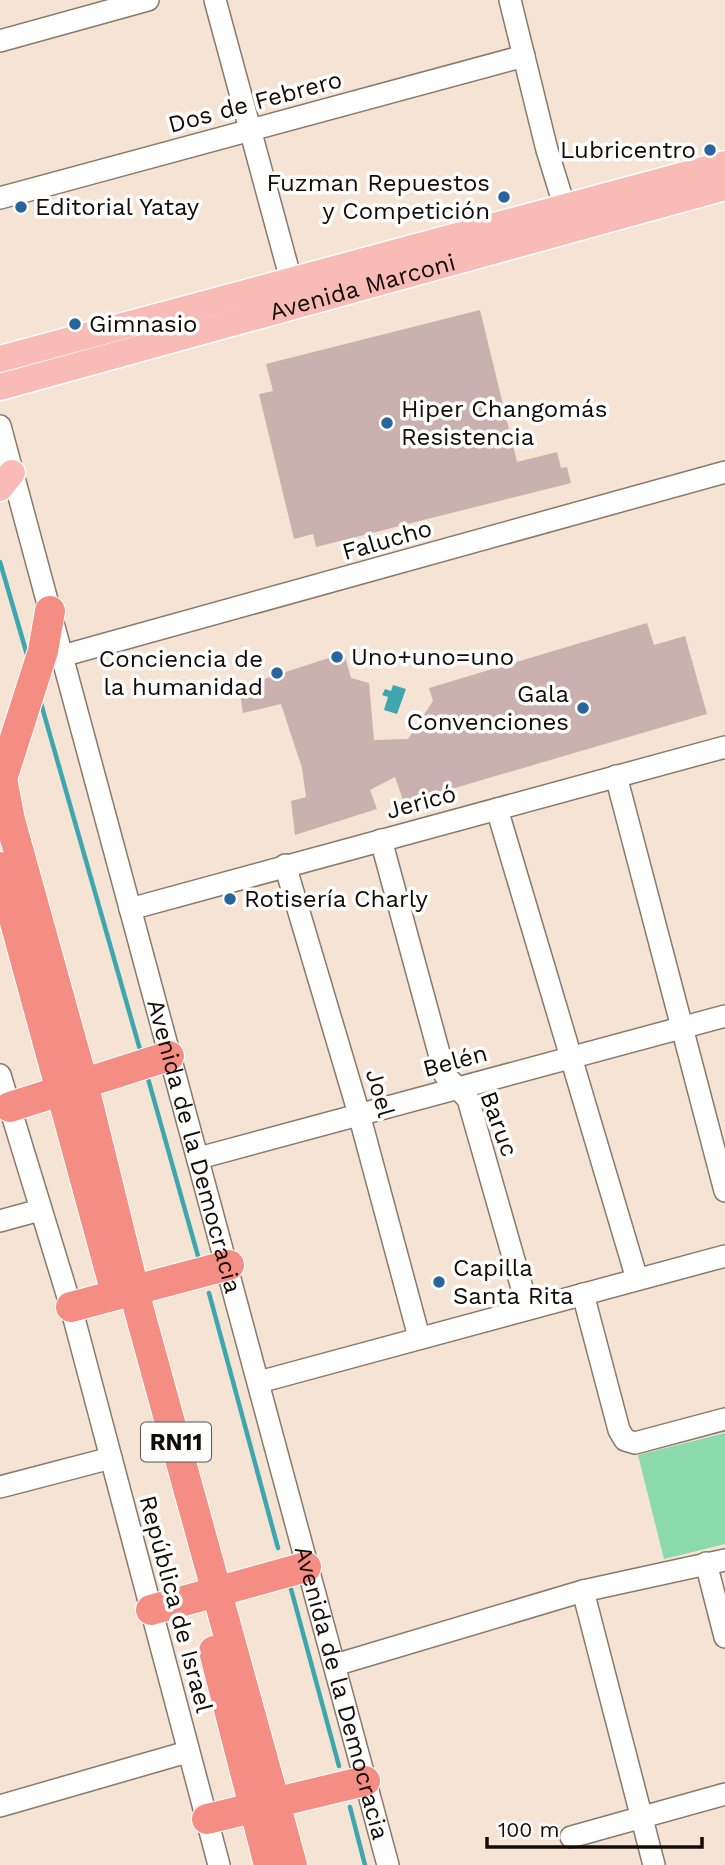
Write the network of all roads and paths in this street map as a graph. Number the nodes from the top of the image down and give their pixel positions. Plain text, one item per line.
1 (148, 0) edge
2 (215, 0) edge
3 (510, 0) edge
4 (0, 41) edge
5 (524, 56) junction
6 (251, 131) junction
7 (725, 164) edge
8 (725, 187) edge
9 (0, 198) edge
10 (567, 217) junction
11 (289, 280) junction
12 (299, 307) junction
13 (0, 359) edge
14 (0, 387) edge
15 (0, 426) edge
16 (725, 472) edge
17 (6, 480) edge
18 (50, 611) joint
19 (43, 672) junction
20 (725, 747) edge
21 (1, 773) edge
22 (616, 776) junction
23 (497, 809) junction
24 (382, 840) junction
25 (285, 865) junction
26 (0, 867) edge
27 (130, 909) junction
28 (725, 1016) edge
29 (682, 1027) junction
30 (169, 1056) junction
31 (573, 1056) junction
32 (0, 1075) edge
33 (73, 1085) junction
34 (457, 1087) junction
35 (5, 1107) edge
36 (359, 1114) junction
37 (199, 1158) junction
38 (725, 1191) edge
39 (40, 1210) junction
40 (0, 1221) edge
41 (725, 1256) edge
42 (229, 1265) junction
43 (637, 1279) junction
44 (126, 1294) junction
45 (583, 1294) junction
46 (71, 1307) junction
47 (528, 1309) junction
48 (419, 1337) junction
49 (259, 1381) junction
50 (725, 1419) edge
51 (111, 1458) junction
52 (0, 1487) edge
53 (715, 1562) edge
54 (306, 1567) junction
55 (583, 1591) junction
56 (209, 1595) junction
57 (151, 1609) junction
58 (725, 1637) edge
59 (334, 1665) junction
60 (187, 1752) junction
61 (365, 1780) junction
62 (725, 1794) edge
63 (266, 1805) junction
64 (0, 1807) edge
65 (643, 1815) junction
66 (207, 1819) junction
67 (571, 1837) dead end
68 (219, 1865) edge
69 (269, 1865) edge
70 (292, 1865) edge
71 (388, 1865) edge
72 (654, 1865) edge

1 - 4 street
2 - 6 street
3 - 5 street
5 - 6 street, Dos de Febrero
5 - 10 street
6 - 9 street, Dos de Febrero
6 - 11 street
7 - 10 main road, Avenida Marconi
8 - 10 main road, Avenida Marconi
10 - 11 main road, Avenida Marconi
10 - 12 main road, Avenida Marconi
11 - 12 street
11 - 13 main road, Avenida Marconi
12 - 14 main road, Avenida Marconi
15 - 17 street
16 - 19 street, Falucho
17 - 18 street
18 - 19 highway
19 - 21 highway
19 - 27 street, Avenida de la Democracia
20 - 22 street, Jericó
21 - 33 highway, RN11
22 - 23 street, Jericó
22 - 29 street
23 - 24 street, Jericó
23 - 31 street
24 - 25 street, Jericó
24 - 34 street, Baruc
25 - 27 street, Jericó
25 - 36 street, Joel
26 - 33 highway, RN11
27 - 30 street, Avenida de la Democracia
28 - 29 street, Belén
29 - 31 street, Belén
29 - 38 street
30 - 33 highway
30 - 37 street, Avenida de la Democracia
31 - 34 street, Belén
31 - 43 street
32 - 35 street, República de Israel
33 - 35 highway
33 - 44 highway, RN11
34 - 36 street, Belén
34 - 47 street, Baruc
35 - 39 street, República de Israel
36 - 37 street, Belén
36 - 48 street, Joel
37 - 42 street, Avenida de la Democracia
39 - 40 street
39 - 46 street, República de Israel
41 - 43 street
42 - 44 highway
42 - 49 street, Avenida de la Democracia
43 - 45 street
44 - 46 highway
44 - 56 highway, RN11
45 - 47 street
45 - 50 street
46 - 51 street, República de Israel
47 - 48 street
48 - 49 street
49 - 54 street, Avenida de la Democracia
51 - 52 street
51 - 57 street, República de Israel
53 - 55 street
53 - 58 street
54 - 56 highway
54 - 59 street, Avenida de la Democracia
55 - 59 street
55 - 65 street
56 - 57 highway
56 - 63 highway, RN11
57 - 60 street, República de Israel
59 - 61 street, Avenida de la Democracia
60 - 64 street
60 - 66 street, República de Israel
61 - 63 highway
61 - 71 street, Avenida de la Democracia
62 - 65 street
63 - 66 highway
63 - 69 highway, RN11
63 - 70 highway, RN11
65 - 67 street
65 - 72 street
66 - 68 street, República de Israel

